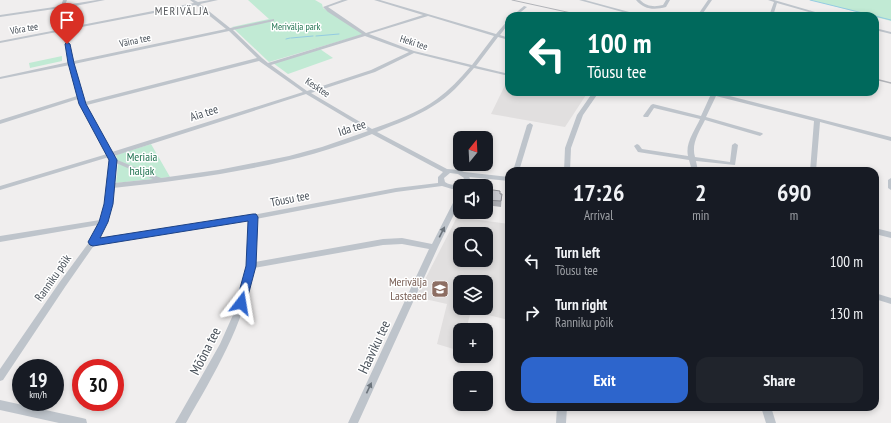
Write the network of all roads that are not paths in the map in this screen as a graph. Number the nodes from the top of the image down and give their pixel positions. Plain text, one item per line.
1 (66, 0) edge
2 (102, 0) edge
3 (192, 0) edge
4 (216, 0) edge
5 (346, 0) edge
6 (376, 0) edge
7 (581, 0) edge
8 (604, 0) edge
9 (638, 0) edge
10 (668, 0) edge
11 (710, 0) edge
12 (770, 0) edge
13 (776, 2) junction
14 (197, 4) junction
15 (605, 5) junction
16 (525, 7) dead end
17 (63, 8) junction
18 (519, 12) edge
19 (629, 12) edge
20 (702, 12) edge
21 (772, 12) edge
22 (812, 12) edge
23 (428, 15) junction
24 (0, 16) edge
25 (273, 20) dead end
26 (505, 25) edge
27 (230, 29) junction
28 (64, 30) junction
29 (879, 30) edge
30 (891, 33) edge
31 (367, 35) junction
32 (497, 35) junction
33 (505, 38) edge
34 (0, 42) edge
35 (413, 52) junction
36 (260, 59) junction
37 (71, 63) junction
38 (268, 64) junction
39 (471, 67) junction
40 (505, 74) edge
41 (0, 78) edge
42 (306, 92) junction
43 (593, 96) edge
44 (713, 96) edge
45 (722, 96) edge
46 (80, 98) junction
47 (83, 104) junction
48 (646, 116) dead end
49 (703, 118) junction
50 (817, 120) junction
51 (0, 122) edge
52 (530, 125) dead end
53 (373, 132) junction
54 (760, 134) dead end
55 (891, 139) edge
56 (735, 145) dead end
57 (637, 146) dead end
58 (111, 158) junction
59 (691, 159) junction
60 (517, 167) edge
61 (567, 167) edge
62 (694, 167) edge
63 (813, 167) edge
64 (447, 172) junction
65 (463, 174) junction
66 (467, 179) edge
67 (505, 179) edge
68 (161, 180) junction
69 (891, 180) edge
70 (443, 184) junction
71 (110, 186) junction
72 (891, 187) edge
73 (0, 188) edge
74 (453, 188) edge
75 (453, 205) edge
76 (253, 217) junction
77 (104, 222) junction
78 (879, 232) edge
79 (891, 234) edge
80 (0, 239) edge
81 (93, 242) junction
82 (434, 247) junction
83 (251, 266) junction
84 (879, 297) edge
85 (891, 301) edge
86 (0, 377) edge
87 (0, 406) edge
88 (562, 411) edge
89 (767, 411) edge
90 (82, 423) edge
91 (180, 423) edge
92 (353, 423) edge
93 (561, 423) edge
94 (771, 423) edge

1 - 17 street
2 - 17 street
3 - 14 street, Kesktee
4 - 14 street, Võra tee
5 - 31 street, Heki tee
6 - 23 street
7 - 15 street
8 - 15 street
9 - 10 street
11 - 20 street
12 - 13 street
13 - 21 street
13 - 22 street
14 - 27 street, Kesktee
14 - 28 street, Võra tee
15 - 19 street
16 - 18 street
17 - 24 street
17 - 28 street
23 - 31 street
23 - 32 street
25 - 27 street, Väina tee
26 - 32 street, Ida tee
27 - 36 street, Kesktee
27 - 37 street, Väina tee
28 - 34 street, Võra tee
28 - 37 street
29 - 30 street
31 - 35 street, Heki tee
31 - 38 street
32 - 33 street
32 - 39 street, Ida tee
35 - 39 street, Heki tee
35 - 42 street, Aia tee
36 - 38 street, Kesktee
36 - 47 street
37 - 41 street, Väina tee
37 - 46 street
38 - 42 street, Kesktee
39 - 40 street, Heki tee
39 - 53 street, Ida tee
42 - 53 street, Kesktee
42 - 58 street, Aia tee
43 - 61 street
44 - 49 street
45 - 50 street
46 - 47 street
46 - 51 street
47 - 58 street
48 - 49 street
49 - 54 street
49 - 59 street
50 - 55 street
50 - 63 street
52 - 60 street
53 - 64 street, Kesktee
53 - 68 street, Ida tee
56 - 59 street
57 - 59 street
58 - 68 street
58 - 71 street, Ranniku põik
58 - 73 street, Aia tee
59 - 62 street
64 - 65 street
64 - 70 street
65 - 66 street
65 - 67 street
68 - 71 street, Ida tee
69 - 72 street
70 - 74 street
70 - 76 street, Tõusu tee
71 - 77 street, Ranniku põik
82 -> 75 street, Haaviku tee
76 - 81 street, Tõusu tee
76 - 83 street, Mõõna tee
77 - 80 street
77 - 81 street, Ranniku põik
78 - 79 street
81 - 86 street, Ranniku põik
82 - 83 street
92 -> 82 street, Haaviku tee
83 - 91 street, Mõõna tee
84 - 85 street
87 - 90 street
88 - 93 street
89 - 94 street

